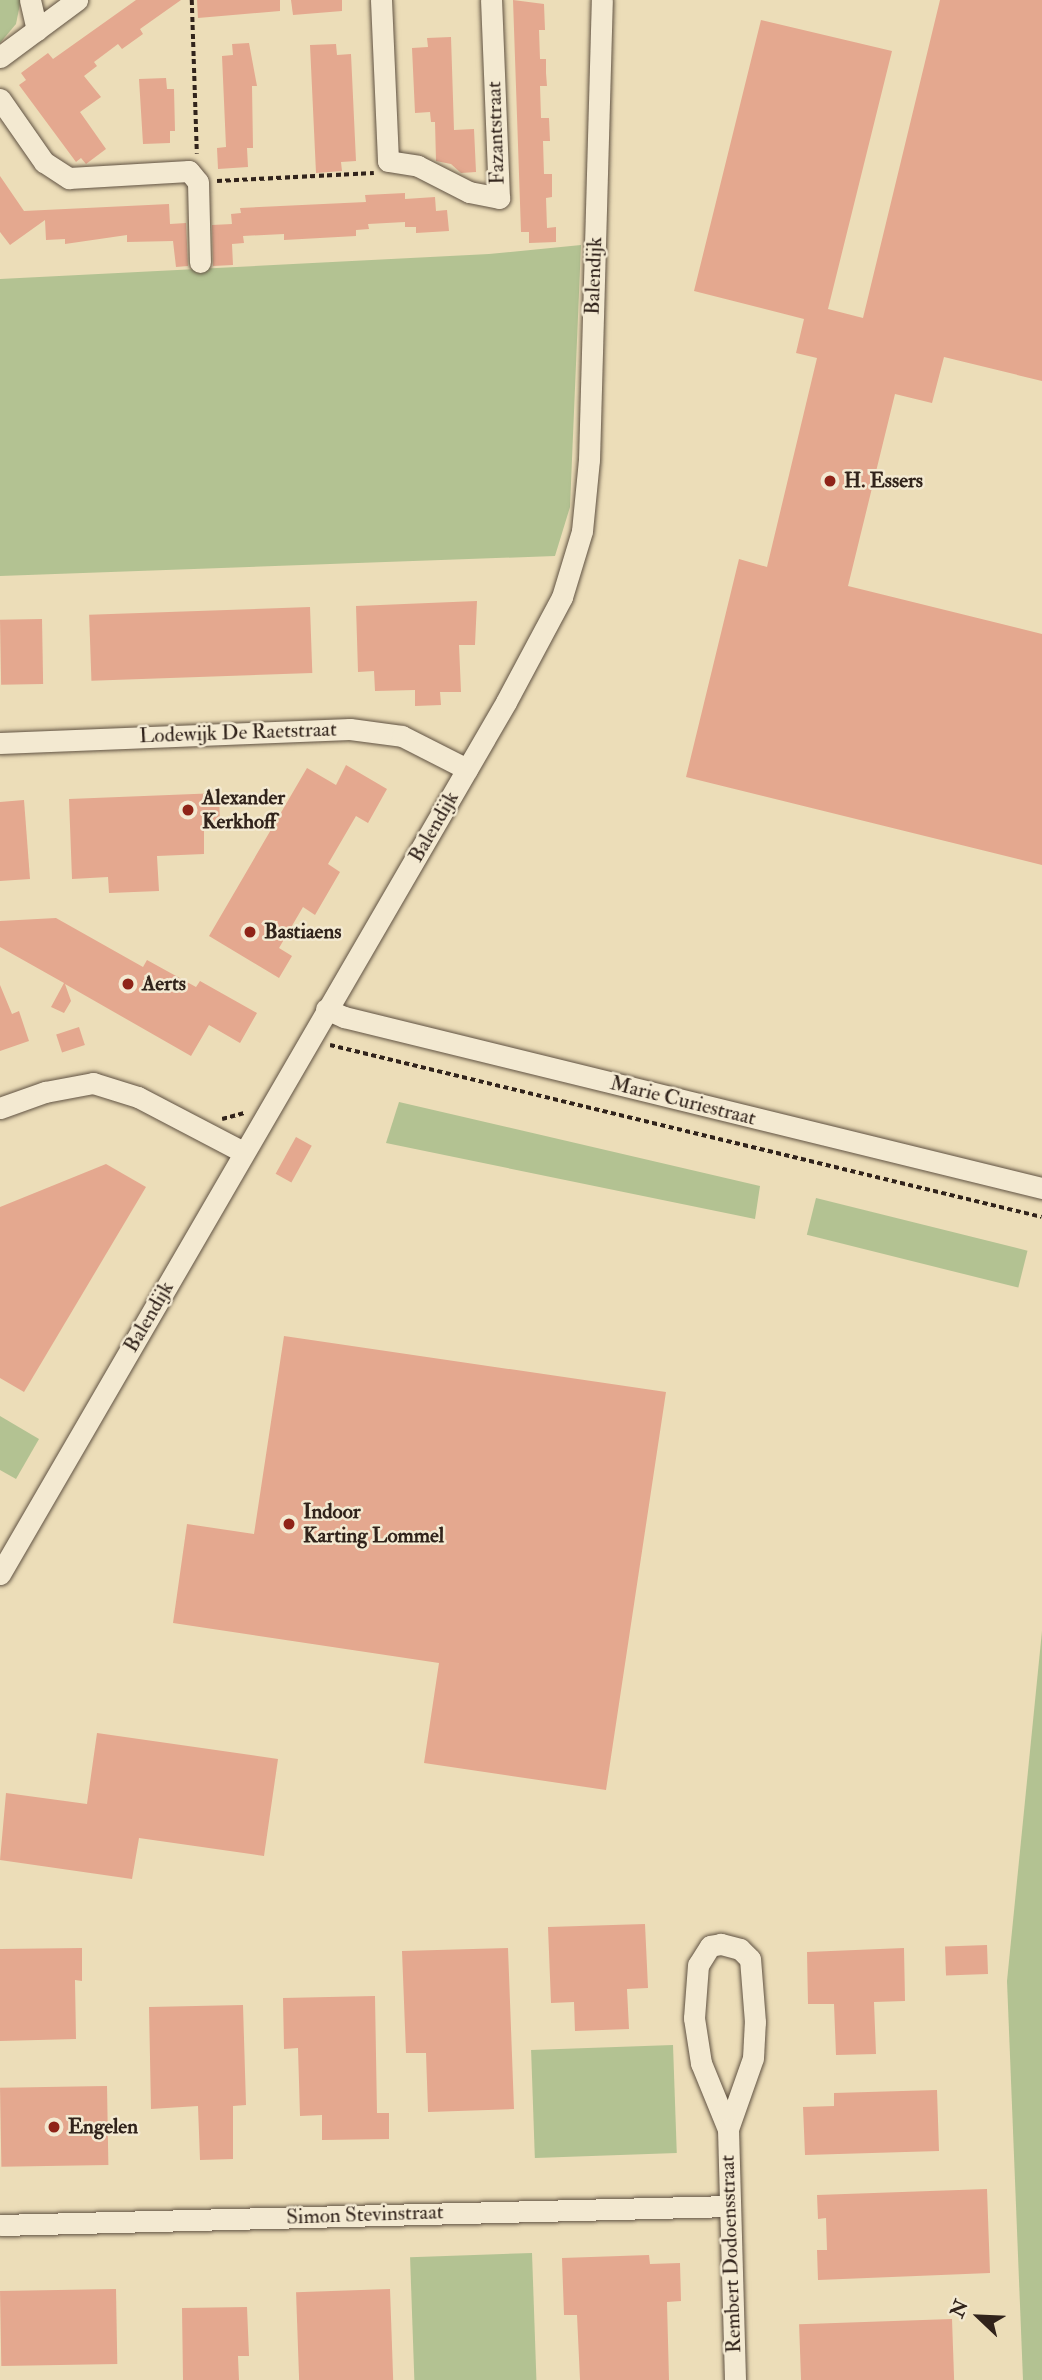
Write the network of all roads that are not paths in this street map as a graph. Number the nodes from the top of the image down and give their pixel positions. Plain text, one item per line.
1 (30, 0) edge
2 (77, 0) edge
3 (381, 0) edge
4 (491, 0) edge
5 (602, 0) edge
6 (37, 30) junction
7 (0, 57) edge
8 (0, 99) edge
9 (200, 262) dead end
10 (0, 743) edge
11 (467, 769) junction
12 (326, 1009) junction
13 (0, 1108) edge
14 (243, 1152) junction
15 (1042, 1188) edge
16 (1, 1568) edge
17 (728, 2129) junction
18 (730, 2206) junction
19 (0, 2225) edge
20 (735, 2380) edge

1 - 6 street
2 - 6 street
3 - 4 street, Fazantstraat
5 - 11 street, Balendijk
6 - 7 street
8 - 9 street
10 - 11 street, Lodewijk De Raetstraat
11 - 12 street, Balendijk
12 - 14 street, Balendijk
12 - 15 street, Marie Curiestraat
13 - 14 street
14 - 16 street, Balendijk
17 - 17 street, Rembert Dodoensstraat
17 - 18 street, Rembert Dodoensstraat
18 - 19 street, Simon Stevinstraat
18 - 20 street, Rembert Dodoensstraat

